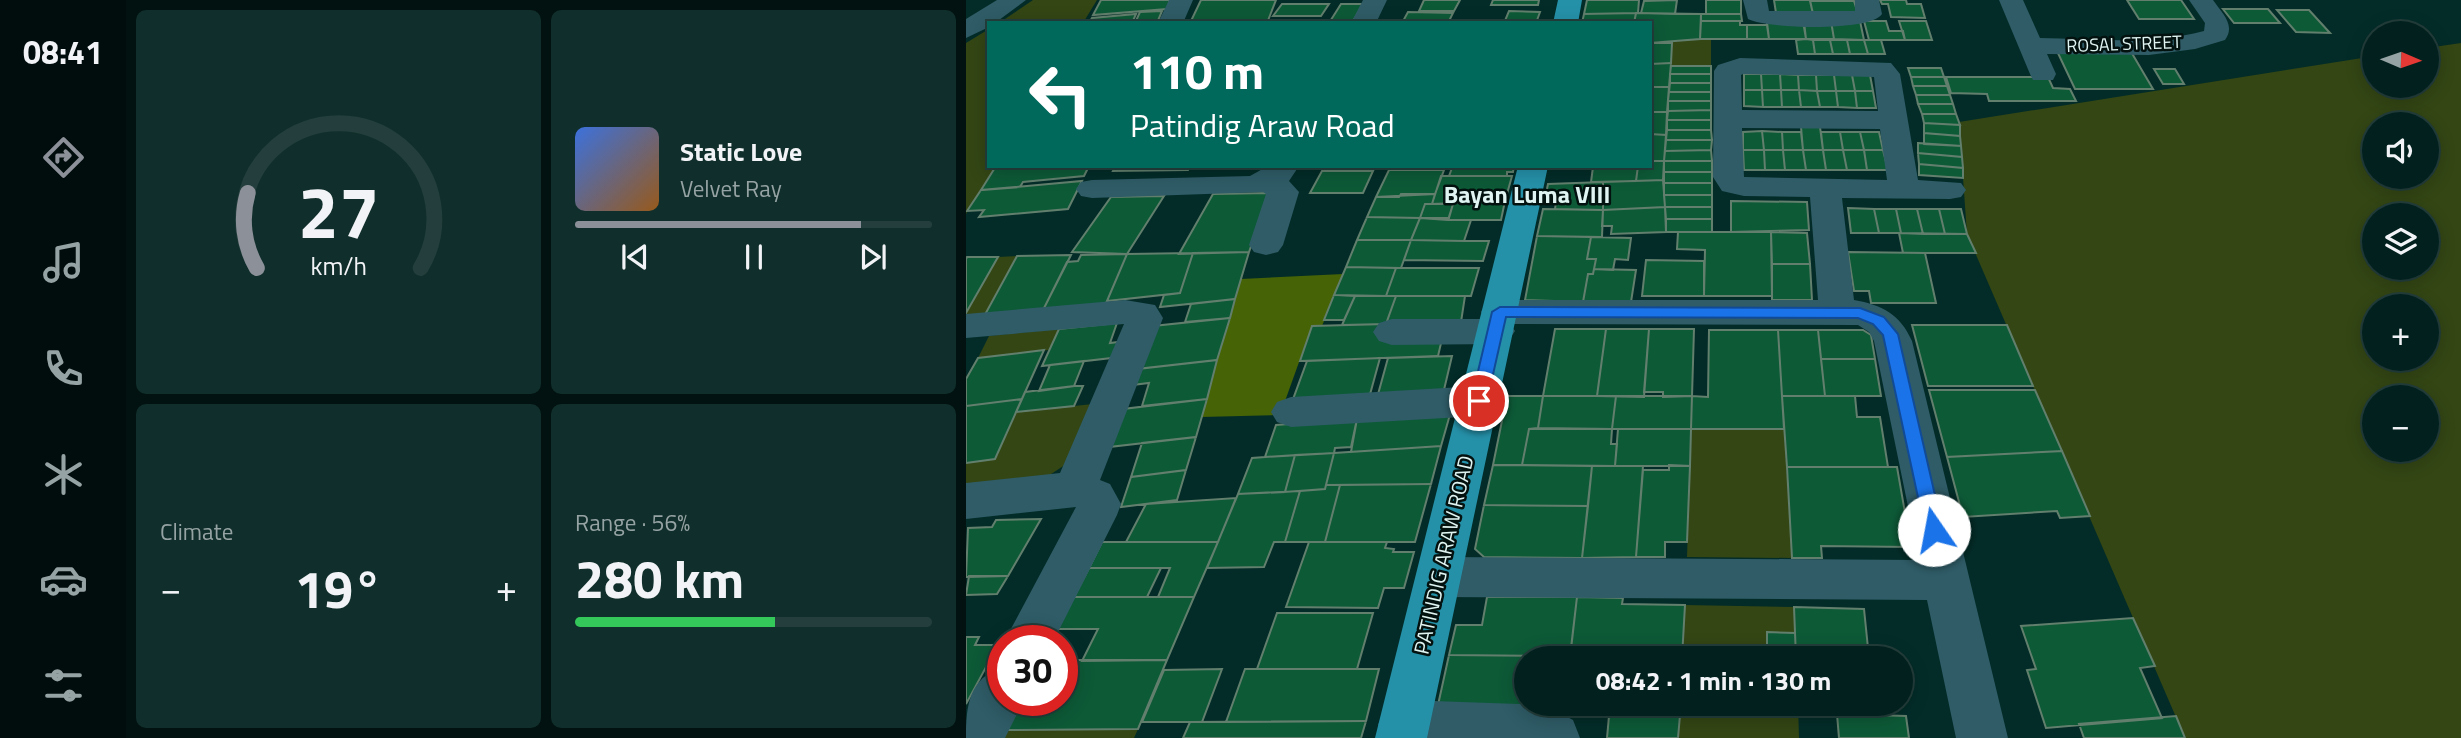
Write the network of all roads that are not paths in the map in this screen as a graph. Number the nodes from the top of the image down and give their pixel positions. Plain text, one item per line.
1 (1014, 0) edge
2 (1181, 0) edge
3 (1376, 0) edge
4 (1570, 0) edge
5 (1755, 0) edge
6 (1867, 0) edge
7 (2011, 0) edge
8 (2201, 0) edge
9 (1171, 21) edge
10 (1364, 21) edge
11 (1565, 21) edge
12 (966, 30) edge
13 (2032, 46) junction
14 (2043, 74) dead end
15 (1727, 119) junction
16 (1896, 120) junction
17 (1532, 168) edge
18 (1276, 174) edge
19 (1825, 189) junction
20 (1091, 190) edge
21 (1904, 190) junction
22 (1950, 190) dead end
23 (1266, 245) dead end
24 (1837, 312) junction
25 (1498, 322) junction
26 (966, 326) edge
27 (1392, 332) dead end
28 (1479, 401) junction
29 (1291, 412) dead end
30 (1075, 489) junction
31 (966, 501) edge
32 (1439, 577) junction
33 (1945, 580) junction
34 (1037, 625) edge
35 (989, 716) edge
36 (1402, 732) edge
37 (1489, 732) edge
38 (978, 738) edge
39 (1553, 738) edge
40 (1982, 738) edge

1 - 12 street
2 - 9 street
3 - 10 street
4 - 11 main road
5 - 6 street
7 - 13 street
8 - 13 street, ROSAL STREET
13 - 14 street
15 - 16 street
15 - 16 street
15 - 19 street
16 - 21 street
17 - 25 main road, PATINDIG ARAW ROAD
18 - 20 street
18 - 23 street
19 - 21 street
19 - 24 street
21 - 22 street
24 - 25 street
24 - 33 street
25 - 27 street
25 - 28 main road, PATINDIG ARAW ROAD
26 - 30 street
28 - 29 street
28 - 32 main road, PATINDIG ARAW ROAD
30 - 31 street
30 - 34 street
32 - 33 street
32 - 36 main road, PATINDIG ARAW ROAD
33 - 40 street
35 - 38 street
36 - 37 street
37 - 39 street

